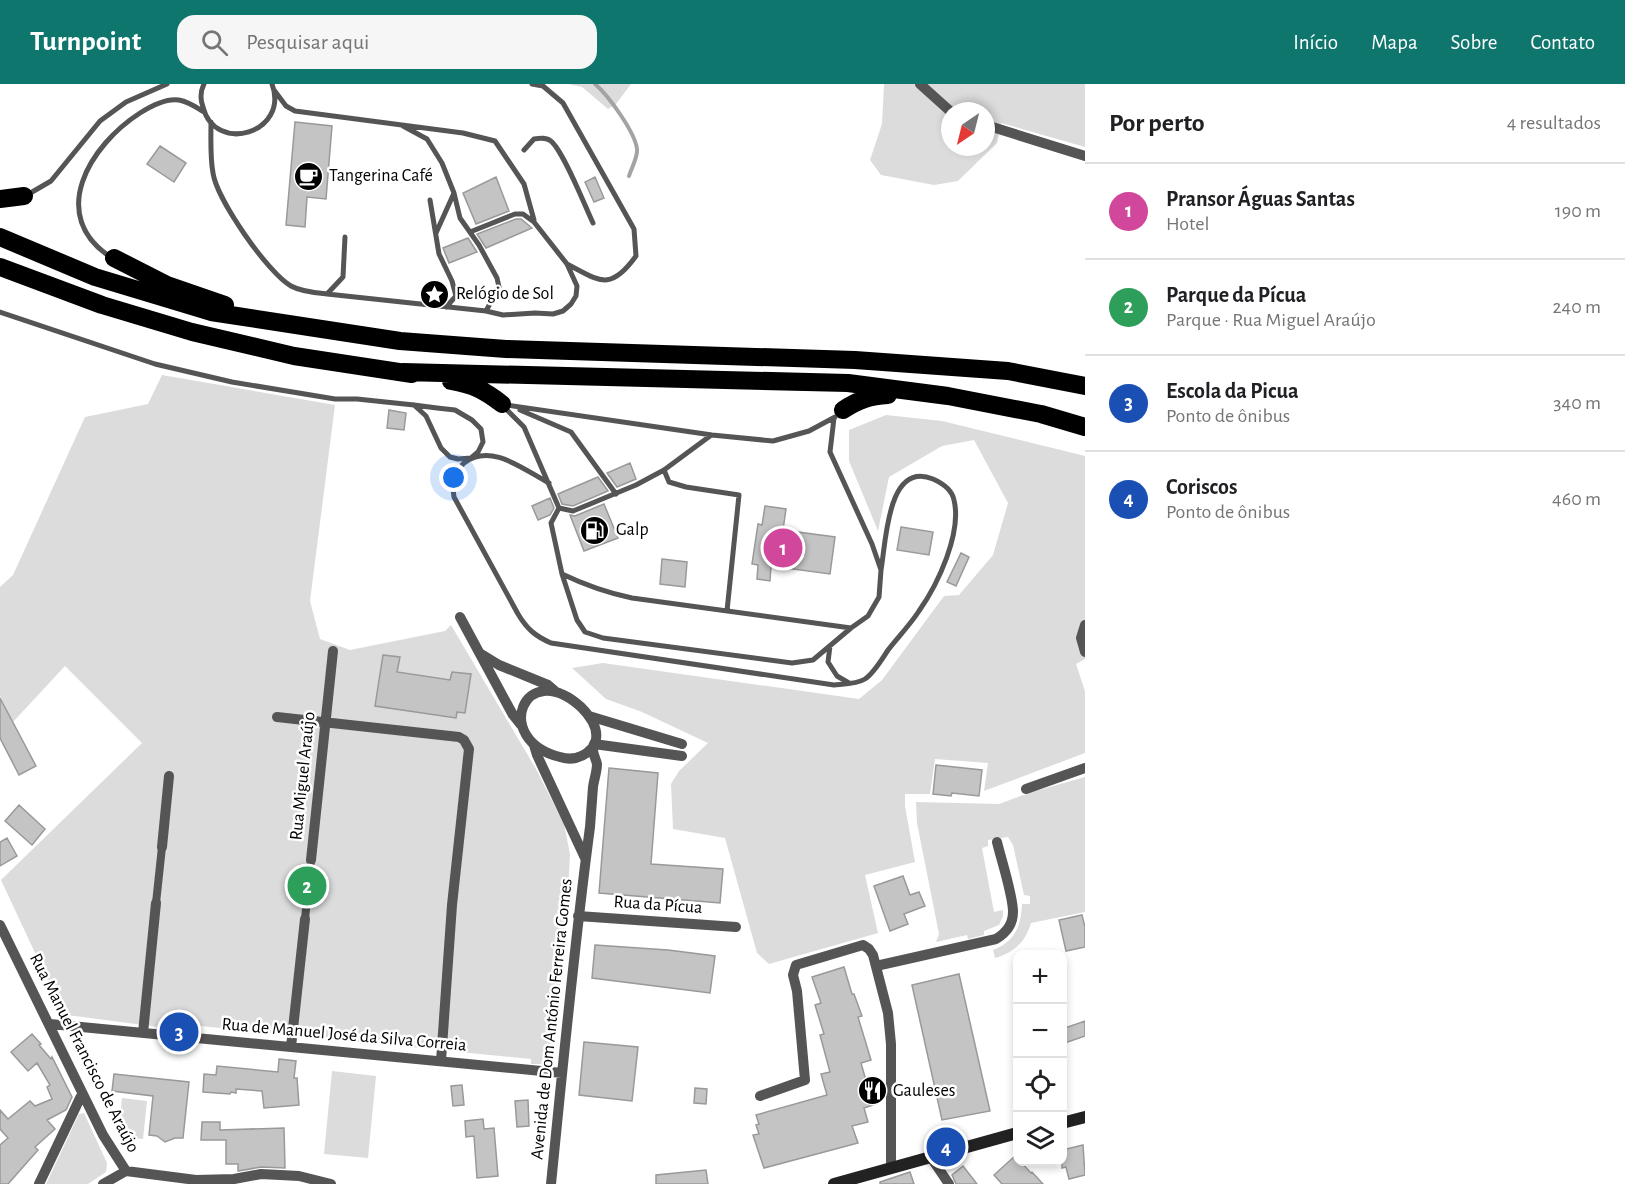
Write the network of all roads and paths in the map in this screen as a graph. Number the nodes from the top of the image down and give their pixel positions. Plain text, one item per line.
1 (166, 84) edge
2 (204, 84) edge
3 (532, 84) edge
4 (920, 84) edge
5 (273, 87) edge
6 (941, 103) edge
7 (204, 112) junction
8 (211, 122) junction
9 (400, 124) junction
10 (995, 127) edge
11 (524, 150) dead end
12 (1085, 156) edge
13 (454, 193) junction
14 (24, 196) joint
15 (0, 199) edge
16 (430, 200) dead end
17 (534, 222) junction
18 (593, 223) dead end
19 (470, 232) junction
20 (435, 235) junction
21 (0, 237) edge
22 (345, 237) dead end
23 (114, 258) joint
24 (567, 264) junction
25 (0, 267) edge
26 (327, 294) junction
27 (446, 307) junction
28 (486, 311) junction
29 (0, 312) edge
30 (283, 324) junction
31 (402, 372) junction
32 (1085, 386) edge
33 (948, 396) junction
34 (502, 404) junction
35 (414, 405) junction
36 (839, 414) junction
37 (1085, 427) edge
38 (712, 435) junction
39 (471, 458) junction
40 (664, 470) junction
41 (549, 483) junction
42 (616, 494) junction
43 (559, 507) junction
44 (881, 570) junction
45 (562, 574) junction
46 (727, 611) junction
47 (460, 617) dead end
48 (1085, 624) edge
49 (851, 628) junction
50 (830, 646) junction
51 (333, 651) dead end
52 (1085, 652) edge
53 (481, 654) junction
54 (850, 684) junction
55 (558, 693) junction
56 (589, 716) junction
57 (277, 717) dead end
58 (325, 721) junction
59 (521, 725) junction
60 (682, 744) dead end
61 (534, 745) junction
62 (593, 746) junction
63 (682, 756) dead end
64 (1085, 768) edge
65 (169, 777) dead end
66 (1026, 789) dead end
67 (997, 842) dead end
68 (162, 846) joint
69 (586, 858) junction
70 (311, 860) joint
71 (156, 903) joint
72 (578, 916) junction
73 (305, 919) joint
74 (0, 925) edge
75 (736, 927) dead end
76 (876, 966) junction
77 (50, 1024) junction
78 (143, 1033) junction
79 (291, 1047) junction
80 (441, 1061) junction
81 (562, 1073) junction
82 (82, 1094) junction
83 (760, 1096) dead end
84 (1085, 1118) edge
85 (1067, 1122) edge
86 (1013, 1134) edge
87 (930, 1156) junction
88 (891, 1168) junction
89 (126, 1171) junction
90 (39, 1184) edge
91 (103, 1184) edge
92 (331, 1184) edge
93 (551, 1184) edge
94 (834, 1184) edge
95 (949, 1184) edge

1 - 14 lane
2 - 7 lane
3 - 24 lane
4 - 6 street
5 - 8 lane
5 - 9 lane
7 - 8 lane
7 - 23 lane
8 - 26 lane
9 - 13 lane
9 - 17 lane
10 - 12 street
11 - 18 lane
13 - 19 lane
13 - 20 lane
14 - 15 highway
16 - 20 lane
17 - 19 lane
17 - 24 lane
19 - 28 lane
20 - 27 lane
21 - 30 highway
22 - 26 lane
23 - 30 highway
24 - 28 lane
25 - 31 highway
26 - 27 lane
27 - 28 lane
29 - 35 lane
30 - 32 highway
31 - 33 highway
31 - 34 highway
33 - 36 highway
33 - 37 highway
34 - 38 lane
34 - 41 lane
34 - 42 lane
35 - 39 lane
35 - 39 lane
36 - 38 lane
36 - 44 lane
38 - 40 lane
39 - 41 lane
39 - 54 lane
40 - 42 lane
40 - 46 lane
41 - 43 lane
42 - 43 lane
43 - 45 lane
44 - 49 lane
44 - 54 lane
45 - 46 lane
45 - 50 lane
46 - 49 lane
47 - 53 street, Avenida de Dom António Ferreira Gomes
48 - 52 street
49 - 50 lane
50 - 54 lane
51 - 58 street, Rua Miguel Araújo
53 - 55 street
53 - 59 street, Avenida de Dom António Ferreira Gomes
55 - 56 street
55 - 59 street
56 - 60 street
56 - 62 street, Avenida de Dom António Ferreira Gomes
57 - 58 street
58 - 70 street, Rua Miguel Araújo
58 - 80 street
59 - 61 street, Avenida de Dom António Ferreira Gomes
61 - 62 street
61 - 69 street, Avenida de Dom António Ferreira Gomes
62 - 63 street
62 - 69 street, Avenida de Dom António Ferreira Gomes
64 - 66 street
65 - 68 street
67 - 76 street
68 - 71 street
69 - 72 street, Avenida de Dom António Ferreira Gomes
70 - 73 street, Rua Miguel Araújo
71 - 78 street
72 - 75 street, Rua da Pícua
72 - 81 street, Avenida de Dom António Ferreira Gomes
73 - 79 street, Rua Miguel Araújo
74 - 77 street, Rua Manuel Francisco de Araújo
76 - 83 street
76 - 88 street
77 - 78 street, Rua de Manuel José da Silva Correia
77 - 82 street, Rua Manuel Francisco de Araújo
78 - 79 street, Rua de Manuel José da Silva Correia
79 - 80 street, Rua de Manuel José da Silva Correia
80 - 81 street, Rua de Manuel José da Silva Correia
81 - 93 street, Avenida de Dom António Ferreira Gomes
82 - 89 street, Rua Manuel Francisco de Araújo
82 - 90 street
84 - 85 main road
86 - 87 main road
87 - 88 main road
87 - 95 street
88 - 94 main road
89 - 91 street
89 - 92 street, Rua Manuel Francisco de Araújo

